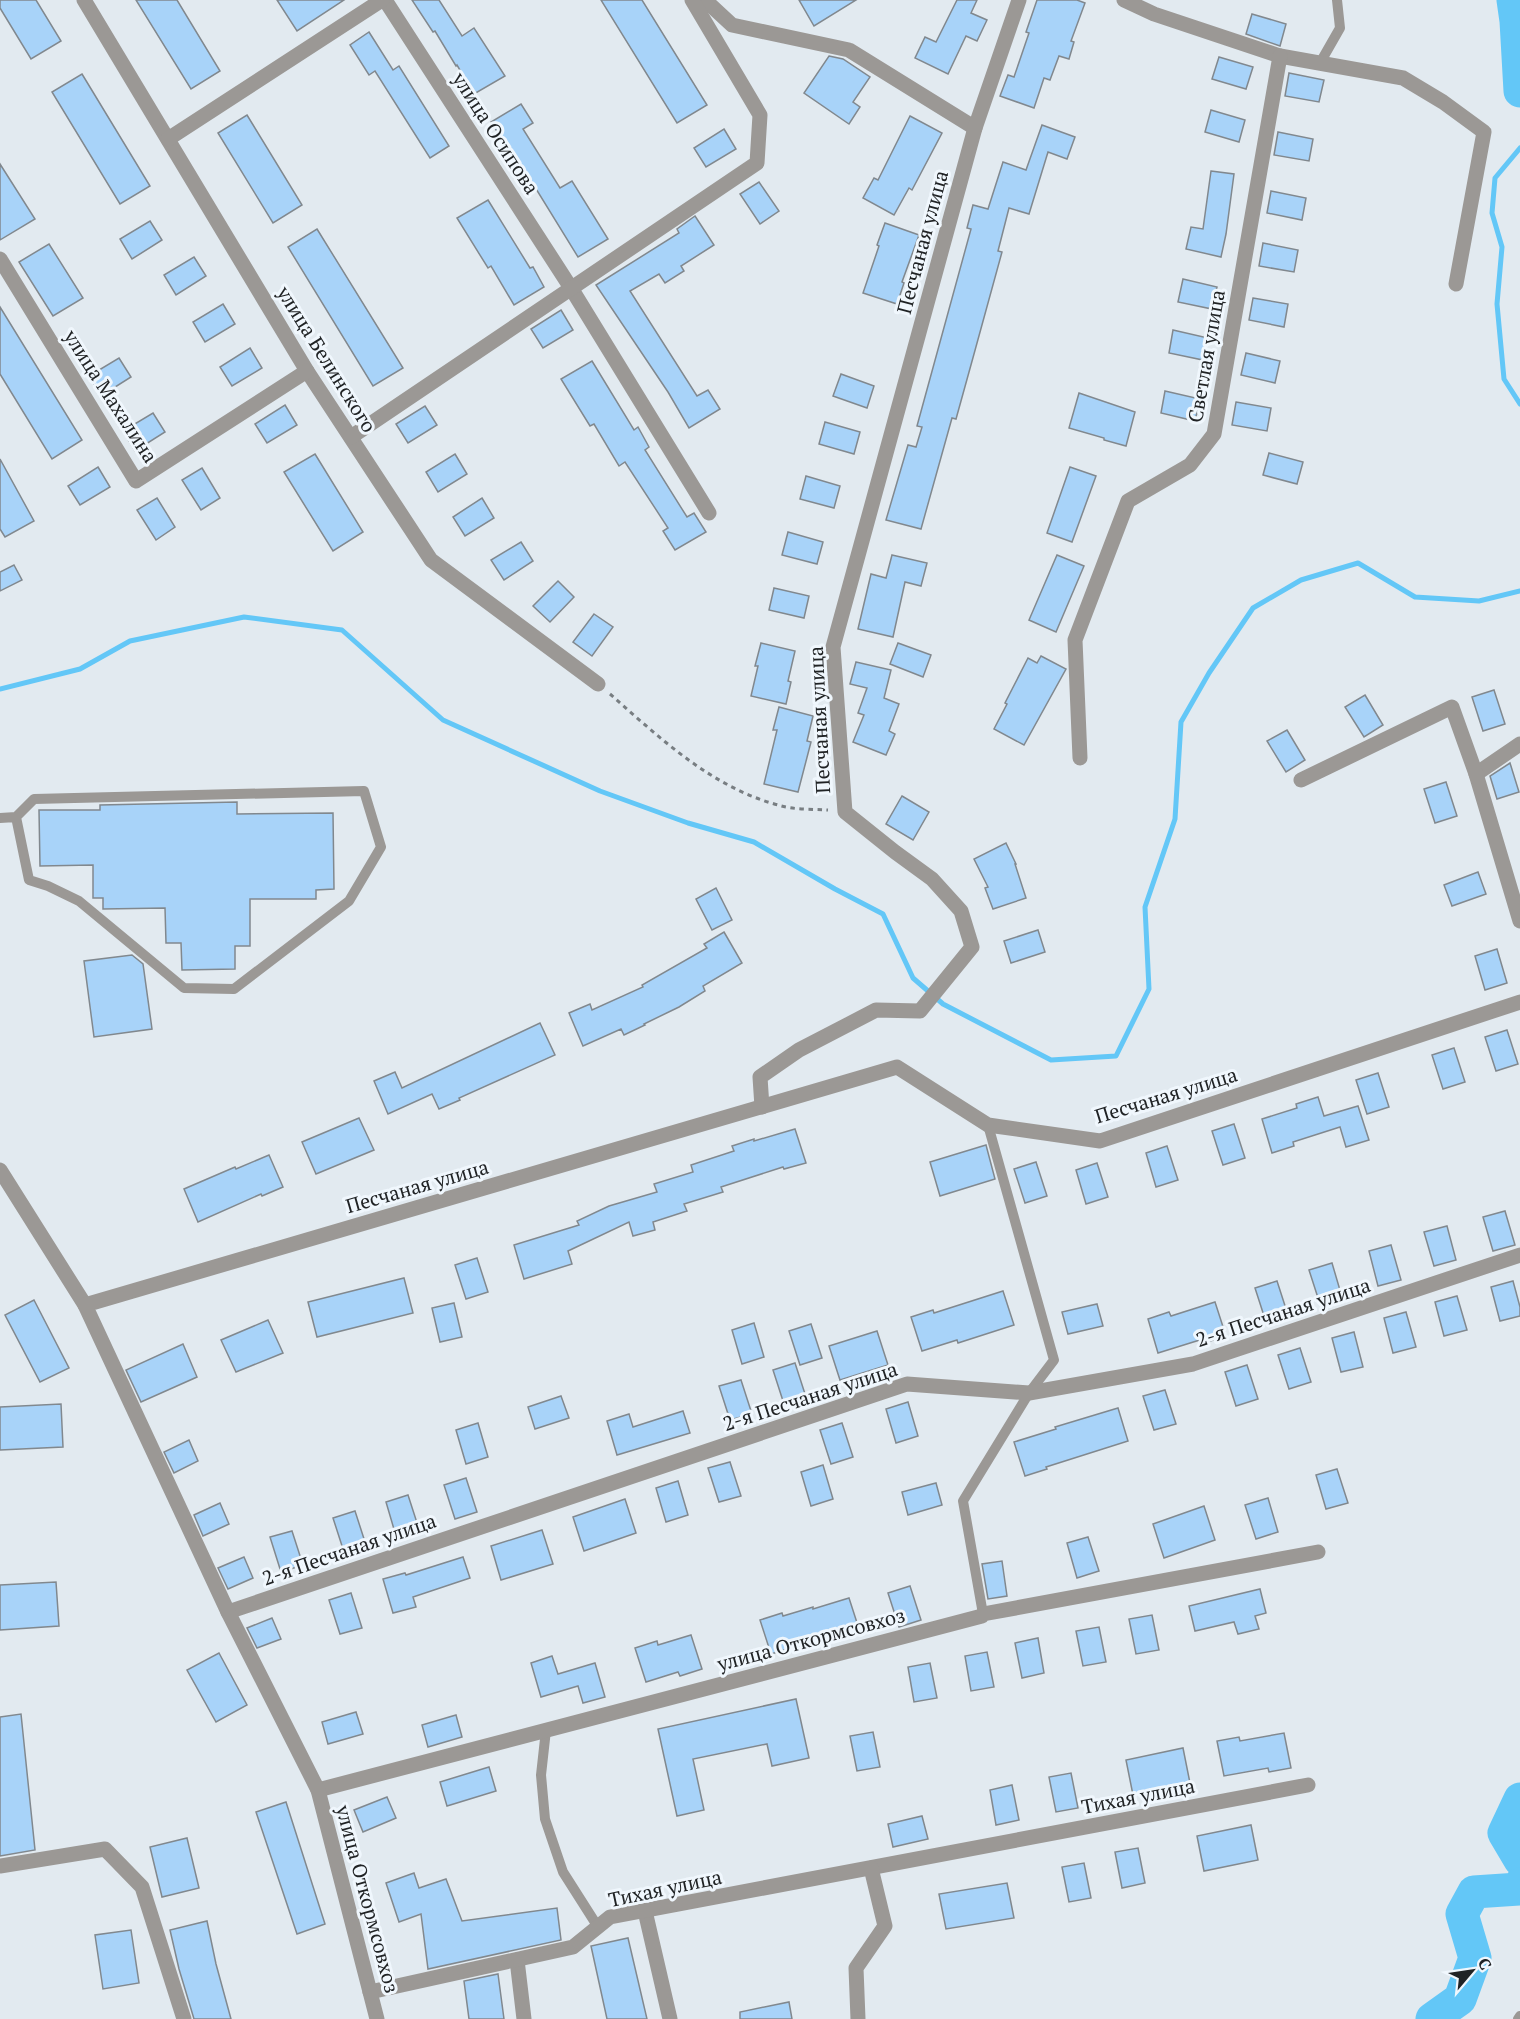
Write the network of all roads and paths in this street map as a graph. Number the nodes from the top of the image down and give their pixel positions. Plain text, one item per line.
1 (84, 0) edge
2 (383, 0) edge
3 (692, 0) edge
4 (705, 0) edge
5 (1019, 0) edge
6 (1124, 0) edge
7 (1337, 0) edge
8 (1280, 56) junction
9 (1320, 63) junction
10 (975, 128) junction
11 (168, 139) junction
12 (0, 259) edge
13 (1456, 284) dead end
14 (572, 288) junction
15 (307, 371) junction
16 (351, 437) junction
17 (709, 513) dead end
18 (598, 684) joint
19 (1520, 744) edge
20 (1080, 758) dead end
21 (1476, 774) junction
22 (1301, 780) dead end
23 (845, 812) junction
24 (16, 817) junction
25 (0, 818) edge
26 (1520, 921) edge
27 (1520, 1002) edge
28 (762, 1107) junction
29 (988, 1125) junction
30 (0, 1170) edge
31 (1520, 1255) edge
32 (85, 1305) junction
33 (1029, 1393) junction
34 (1318, 1552) dead end
35 (228, 1612) junction
36 (983, 1614) junction
37 (546, 1730) junction
38 (1308, 1785) dead end
39 (318, 1790) junction
40 (0, 1866) edge
41 (871, 1868) junction
42 (645, 1911) junction
43 (598, 1927) junction
44 (517, 1960) junction
45 (370, 1992) junction
46 (184, 2019) edge
47 (377, 2019) edge
48 (524, 2019) edge
49 (670, 2019) edge
50 (858, 2019) edge

1 - 11 street, улица Белинского
2 - 11 street, улица Осипова
2 - 14 street, улица Осипова
3 - 14 street
4 - 10 street
5 - 10 street, Песчаная улица
6 - 8 street
7 - 9 lane
8 - 9 street
8 - 20 street, Светлая улица
9 - 13 street
10 - 23 street, Песчаная улица
11 - 15 street, улица Белинского
12 - 15 street, улица Махалина
14 - 16 street
14 - 17 street, улица Осипова
15 - 16 street, улица Белинского
16 - 18 street, улица Белинского
18 - 23 path
19 - 21 street
21 - 22 street
21 - 26 street
23 - 28 street, Песчаная улица
24 - 24 lane
24 - 25 lane
27 - 29 street, Песчаная улица
28 - 29 street, Песчаная улица
28 - 32 street, Песчаная улица
29 - 33 lane
30 - 32 street
31 - 33 street, 2-я Песчаная улица
32 - 35 street
33 - 35 street, 2-я Песчаная улица
33 - 36 lane
34 - 36 street, улица Откормсовхоз
35 - 39 street, улица Откормсовхоз
36 - 37 street, улица Откормсовхоз
37 - 39 street, улица Откормсовхоз
37 - 43 lane
38 - 41 street, Тихая улица
39 - 45 street, улица Откормсовхоз
40 - 46 street
41 - 42 street, Тихая улица
41 - 50 street
42 - 43 street, Тихая улица
42 - 49 street
43 - 44 street, Тихая улица
44 - 45 street, Тихая улица
44 - 48 street
45 - 47 street, улица Откормсовхоз

